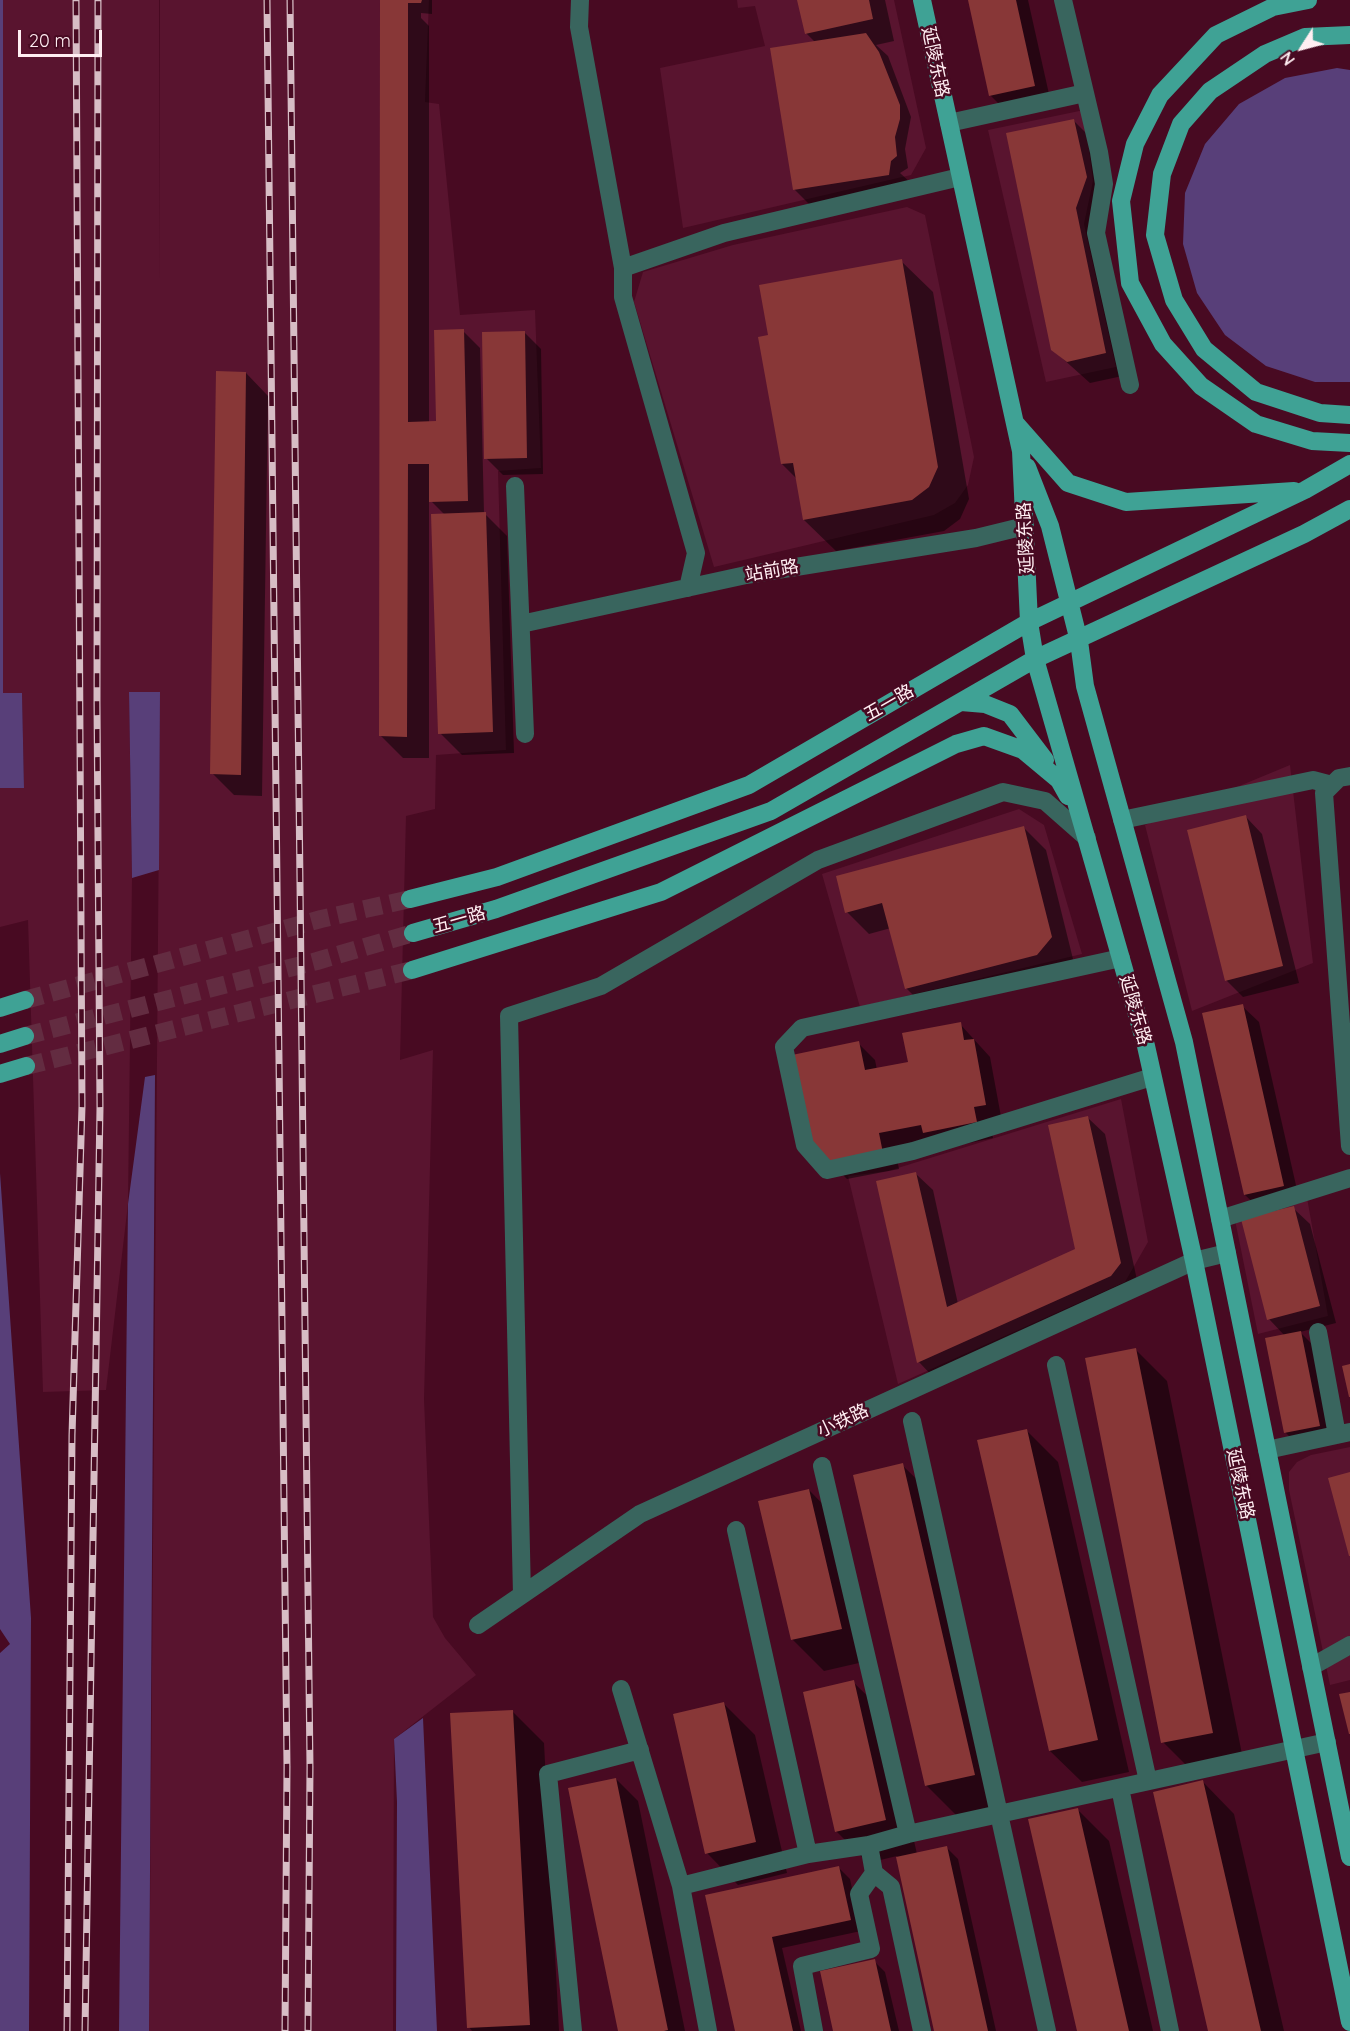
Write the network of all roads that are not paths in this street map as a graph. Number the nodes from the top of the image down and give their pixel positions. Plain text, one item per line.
1 (580, 0) edge
2 (921, 0) edge
3 (1064, 0) edge
4 (1308, 0) edge
5 (1350, 35) edge
6 (1085, 93) junction
7 (949, 123) junction
8 (960, 177) junction
9 (622, 268) junction
10 (1130, 386) dead end
11 (1350, 414) edge
12 (1015, 423) junction
13 (1350, 443) edge
14 (1021, 451) junction
15 (1350, 464) edge
16 (515, 486) dead end
17 (1305, 490) junction
18 (1350, 509) edge
19 (1025, 526) junction
20 (688, 588) junction
21 (1070, 603) junction
22 (1029, 622) junction
23 (521, 624) junction
24 (1079, 641) junction
25 (1035, 659) junction
26 (961, 702) junction
27 (525, 734) dead end
28 (1350, 776) edge
29 (1059, 780) junction
30 (1332, 785) junction
31 (1081, 819) junction
32 (1122, 820) junction
33 (1087, 838) junction
34 (410, 899) tunnel mouth
35 (413, 933) tunnel mouth
36 (1121, 958) junction
37 (412, 970) tunnel mouth
38 (25, 1000) tunnel mouth
39 (0, 1008) edge
40 (25, 1036) tunnel mouth
41 (0, 1044) edge
42 (26, 1066) tunnel mouth
43 (0, 1074) edge
44 (1152, 1077) junction
45 (1350, 1146) edge
46 (1350, 1178) edge
47 (1220, 1219) junction
48 (1227, 1253) junction
49 (1194, 1261) junction
50 (1318, 1332) dead end
51 (1056, 1365) dead end
52 (912, 1421) dead end
53 (1344, 1433) edge
54 (1267, 1450) junction
55 (822, 1466) dead end
56 (736, 1530) dead end
57 (522, 1595) junction
58 (478, 1625) dead end
59 (1350, 1645) edge
60 (1311, 1667) junction
61 (621, 1689) dead end
62 (1327, 1742) junction
63 (1295, 1749) junction
64 (640, 1750) junction
65 (1148, 1781) junction
66 (1119, 1788) junction
67 (998, 1815) junction
68 (908, 1834) junction
69 (869, 1845) junction
70 (808, 1854) junction
71 (1350, 1857) edge
72 (874, 1873) junction
73 (681, 1886) junction
74 (1350, 2022) edge
75 (573, 2031) edge
76 (708, 2031) edge
77 (814, 2031) edge
78 (922, 2031) edge
79 (1047, 2031) edge
80 (1170, 2031) edge

1 - 9 street
2 - 7 main road, 延陵东路
3 - 6 street
4 - 13 main road
5 - 11 main road
6 - 7 street
6 - 10 street
7 - 8 main road, 延陵东路
8 - 9 street
8 - 12 main road, 延陵东路
9 - 20 street
12 - 14 main road, 延陵东路
12 - 17 main road
14 - 19 main road, 延陵东路
14 - 21 main road, 延陵东路
15 - 17 main road, 五一路
16 - 23 street
17 - 21 main road, 五一路
18 - 24 main road, 五一路
19 - 20 street, 站前路
19 - 22 main road, 延陵东路
20 - 23 street, 站前路
21 - 22 main road, 五一路
21 - 24 main road, 延陵东路
22 - 25 main road, 延陵东路
22 - 34 main road, 五一路
23 - 27 street
24 - 25 main road, 五一路
24 - 32 main road, 延陵东路
25 - 26 main road, 五一路
25 - 31 main road, 延陵东路
26 - 29 main road
26 - 35 main road, 五一路
28 - 30 street
29 - 31 main road
29 - 37 main road
30 - 32 street
30 - 45 street
31 - 33 main road, 延陵东路
32 - 47 main road, 延陵东路
33 - 36 main road, 延陵东路
33 - 57 street
36 - 44 main road, 延陵东路
36 - 44 street
38 - 39 main road
40 - 41 main road
42 - 43 main road
44 - 49 main road, 延陵东路
46 - 47 street
47 - 48 main road, 延陵东路
48 - 49 street, 小铁路
48 - 54 main road, 延陵东路
49 - 57 street, 小铁路
49 - 63 main road, 延陵东路
50 - 53 street
51 - 65 street
52 - 67 street
53 - 54 street
54 - 60 main road, 延陵东路
55 - 68 street
56 - 70 street
57 - 58 street, 小铁路
59 - 60 street
60 - 62 main road, 延陵东路
61 - 64 street
62 - 63 street
62 - 71 main road, 延陵东路
63 - 65 street
63 - 74 main road, 延陵东路
64 - 73 street
64 - 75 street
65 - 66 street
66 - 67 street
66 - 80 street
67 - 68 street
67 - 79 street
68 - 69 street
69 - 70 street
69 - 72 street
70 - 73 street
72 - 77 street
72 - 78 street
73 - 76 street

